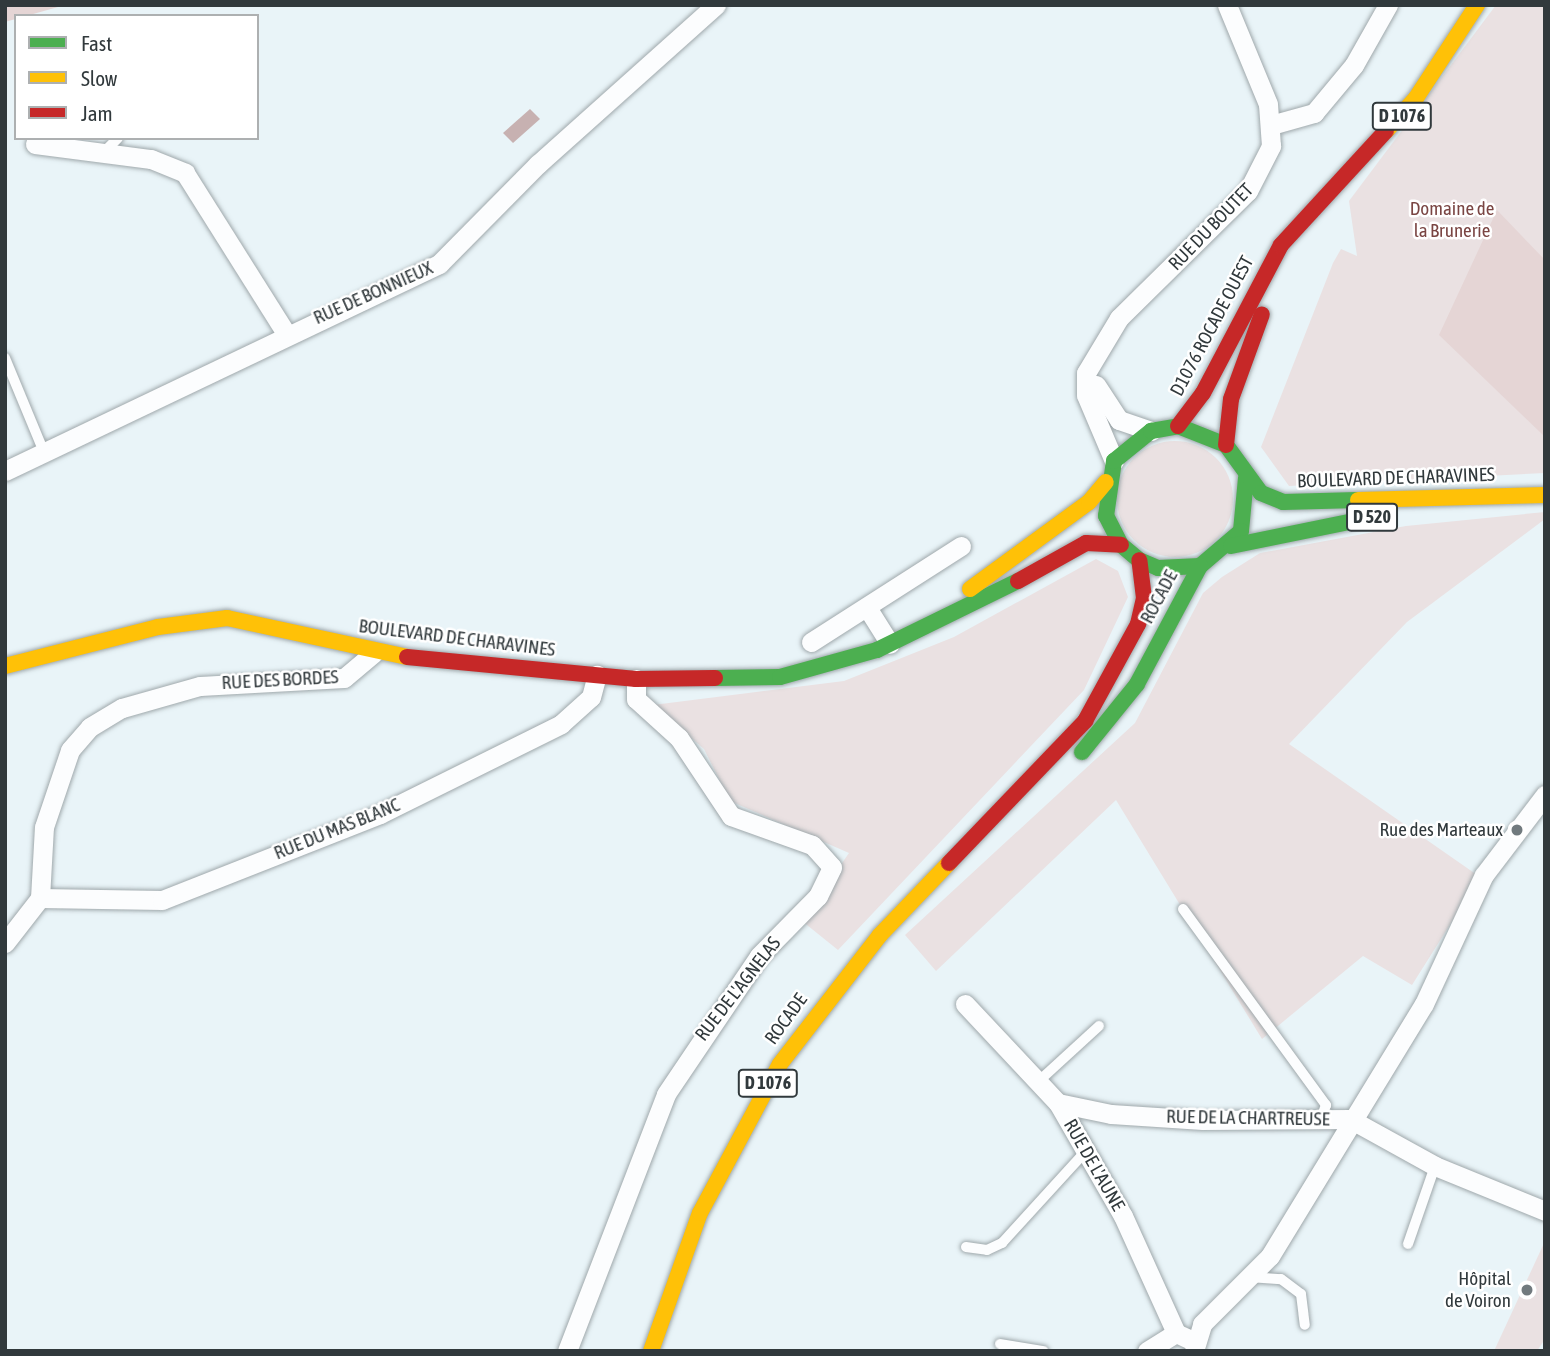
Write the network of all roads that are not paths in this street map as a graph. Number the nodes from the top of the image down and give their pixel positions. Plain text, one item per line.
1 (716, 5) edge
2 (1227, 5) edge
3 (1388, 5) edge
4 (1477, 5) edge
5 (1271, 125) junction
6 (116, 140) edge
7 (35, 144) dead end
8 (102, 153) junction
9 (1312, 217) junction
10 (285, 332) junction
11 (1098, 350) junction
12 (5, 358) edge
13 (1178, 426) junction
14 (1150, 431) junction
15 (1226, 445) junction
16 (44, 452) junction
17 (1114, 461) junction
18 (5, 471) edge
19 (1246, 478) junction
20 (1106, 482) junction
21 (1514, 495) junction
22 (1545, 495) edge
23 (1121, 545) junction
24 (961, 546) dead end
25 (1231, 546) junction
26 (1139, 560) junction
27 (1200, 566) junction
28 (868, 609) junction
29 (898, 640) junction
30 (811, 642) dead end
31 (373, 654) junction
32 (5, 666) edge
33 (597, 675) junction
34 (636, 679) junction
35 (1545, 795) edge
36 (956, 859) junction
37 (40, 898) junction
38 (1183, 909) dead end
39 (5, 943) edge
40 (965, 1004) dead end
41 (1099, 1026) dead end
42 (1040, 1080) junction
43 (1058, 1102) junction
44 (1350, 1119) junction
45 (1320, 1121) junction
46 (1088, 1150) junction
47 (1435, 1166) junction
48 (1545, 1211) edge
49 (1408, 1244) dead end
50 (966, 1247) dead end
51 (1249, 1277) junction
52 (1305, 1325) dead end
53 (1176, 1333) junction
54 (1000, 1344) dead end
55 (1194, 1346) edge
56 (567, 1351) edge
57 (651, 1351) edge
58 (1043, 1351) edge
59 (1147, 1351) edge

1 - 10 street, RUE DE BONNIEUX
2 - 5 street, RUE DU BOUTET
3 - 5 street
4 - 9 main road, D1076 ROCADE OUEST / D 1076
5 - 11 street, RUE DU BOUTET
6 - 8 lane
7 - 8 street
8 - 10 street
9 - 13 main road, D1076 ROCADE OUEST / D 1076
9 - 15 main road, D1076 ROCADE OUEST / D 1076
10 - 16 street, RUE DE BONNIEUX
11 - 14 street
11 - 17 street, RUE DU BOUTET
12 - 16 lane
13 - 14 main road, BOULEVARD DE CHARAVINES
13 - 15 main road
14 - 17 main road, BOULEVARD DE CHARAVINES
15 - 19 main road, BOULEVARD DE CHARAVINES
16 - 18 street, RUE DE BONNIEUX
17 - 20 main road, BOULEVARD DE CHARAVINES
19 - 21 main road, BOULEVARD DE CHARAVINES / D 520
19 - 25 main road, BOULEVARD DE CHARAVINES
20 - 23 main road, BOULEVARD DE CHARAVINES
20 - 29 main road, BOULEVARD DE CHARAVINES
21 - 22 main road, BOULEVARD DE CHARAVINES / D 520
21 - 25 main road, BOULEVARD DE CHARAVINES / D 520
23 - 26 main road, BOULEVARD DE CHARAVINES
23 - 29 main road, BOULEVARD DE CHARAVINES
24 - 28 street
25 - 27 main road, BOULEVARD DE CHARAVINES
26 - 27 main road, BOULEVARD DE CHARAVINES
26 - 36 main road, ROCADE / D 1076
27 - 36 main road, ROCADE / D 1076
28 - 29 street
28 - 30 street
29 - 34 main road, BOULEVARD DE CHARAVINES
31 - 32 main road, BOULEVARD DE CHARAVINES
31 - 33 main road, BOULEVARD DE CHARAVINES
31 - 37 street, RUE DES BORDES
33 - 34 main road, BOULEVARD DE CHARAVINES
33 - 37 street, RUE DU MAS BLANC
34 - 56 street, RUE DE L'AGNELAS
35 - 44 street
36 - 57 main road, ROCADE / D 1076
37 - 39 street
38 - 45 lane
40 - 42 street, RUE DE L'AUNE
41 - 42 lane
42 - 43 street, RUE DE L'AUNE
43 - 45 street, RUE DE LA CHARTREUSE
43 - 46 street, RUE DE L'AUNE
44 - 45 street, RUE DE LA CHARTREUSE
44 - 47 street, RUE DE LA CHARTREUSE
44 - 51 street
46 - 50 lane
46 - 53 street, RUE DE L'AUNE
47 - 48 street, RUE DE LA CHARTREUSE
47 - 49 lane
51 - 52 lane
51 - 55 street
53 - 55 street
53 - 59 street
54 - 58 lane

